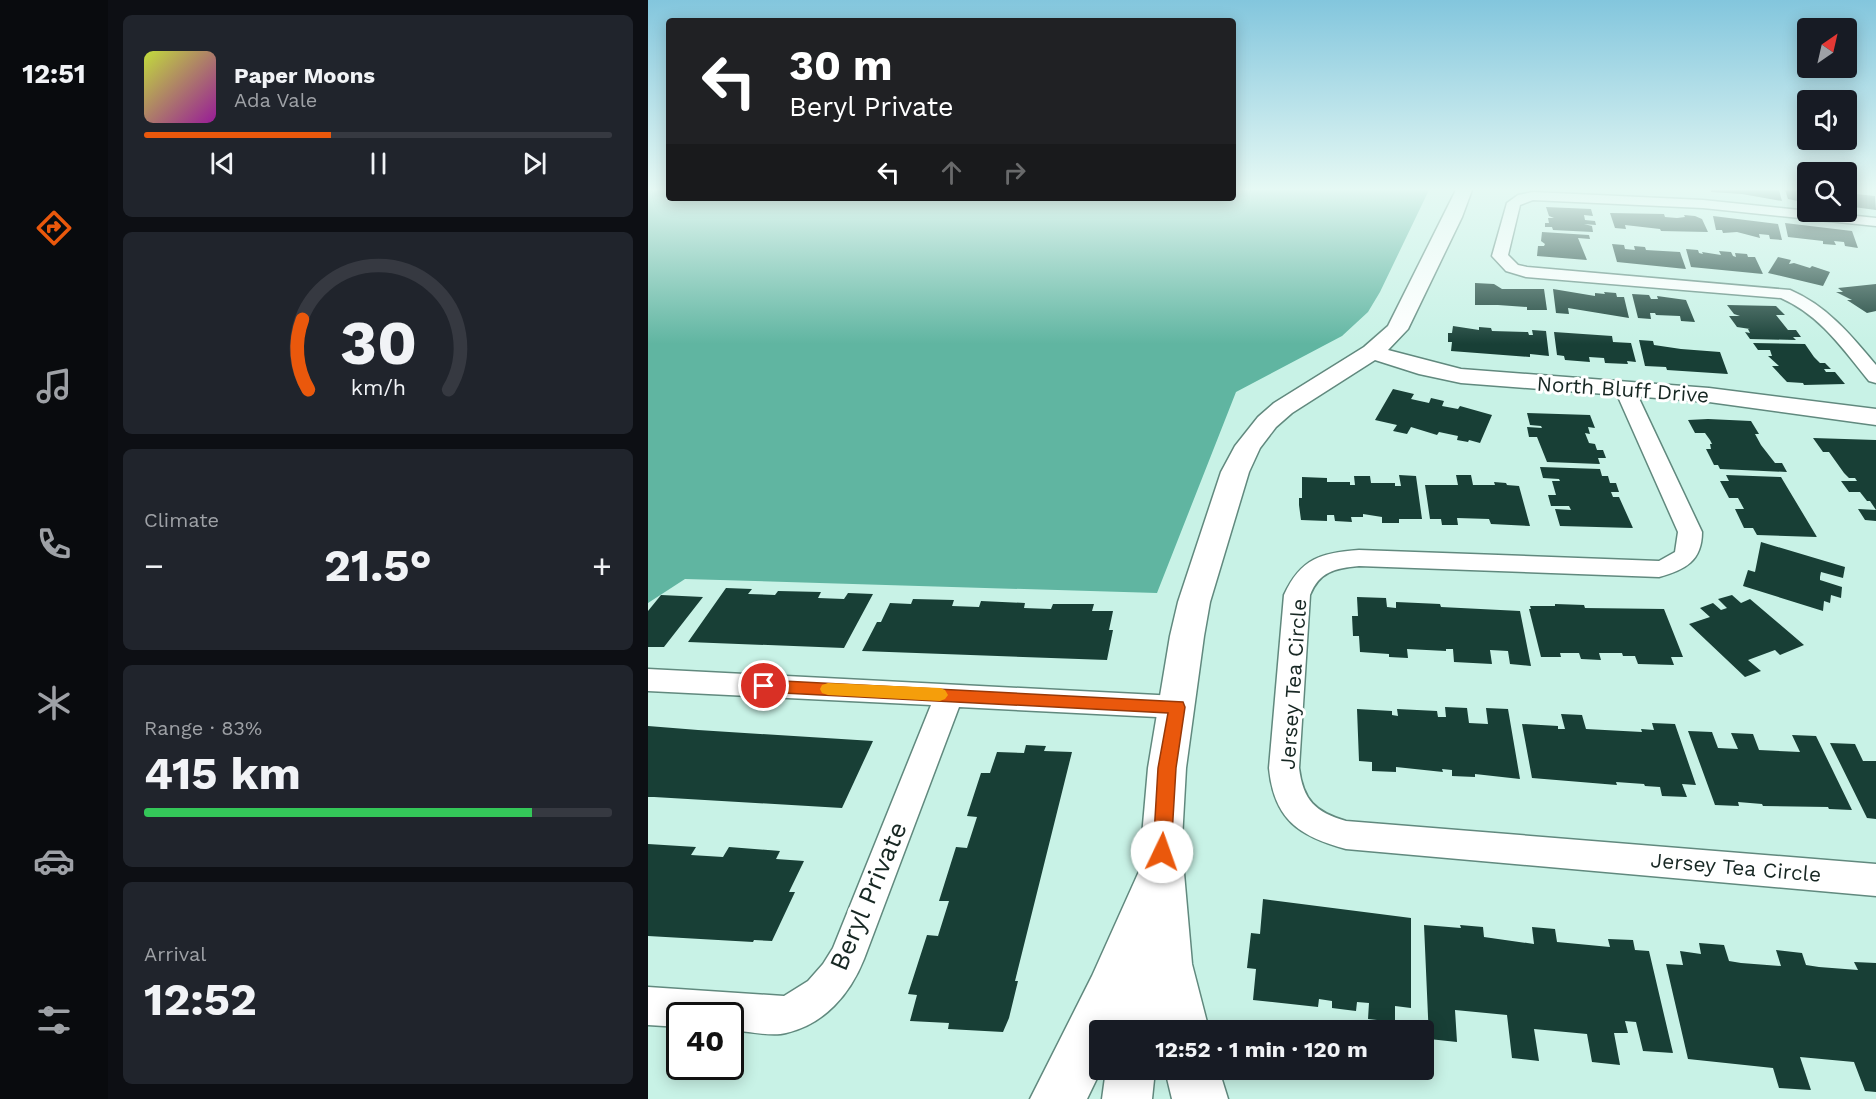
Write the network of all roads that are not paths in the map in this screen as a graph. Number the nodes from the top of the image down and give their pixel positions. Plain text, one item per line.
1 (1441, 241) edge
2 (1504, 241) edge
3 (1372, 352) junction
4 (1876, 377) edge
5 (1625, 390) junction
6 (1876, 417) edge
7 (648, 680) edge
8 (949, 695) junction
9 (1177, 707) junction
10 (1161, 873) junction
11 (1876, 880) edge
12 (648, 1006) edge
13 (1139, 1020) edge
14 (1181, 1020) edge
15 (1130, 1080) edge
16 (1195, 1080) edge
17 (1058, 1099) edge
18 (1127, 1099) edge
19 (1200, 1099) edge

1 - 3 street
2 - 4 street
3 - 5 street, North Bluff Drive
3 - 9 street
5 - 6 street, North Bluff Drive
5 - 11 street, Jersey Tea Circle
7 - 8 street
8 - 9 street
8 - 12 street, Beryl Private
9 - 10 street
10 - 13 street
10 - 14 main road
10 - 17 main road
15 - 18 street
16 - 19 main road

